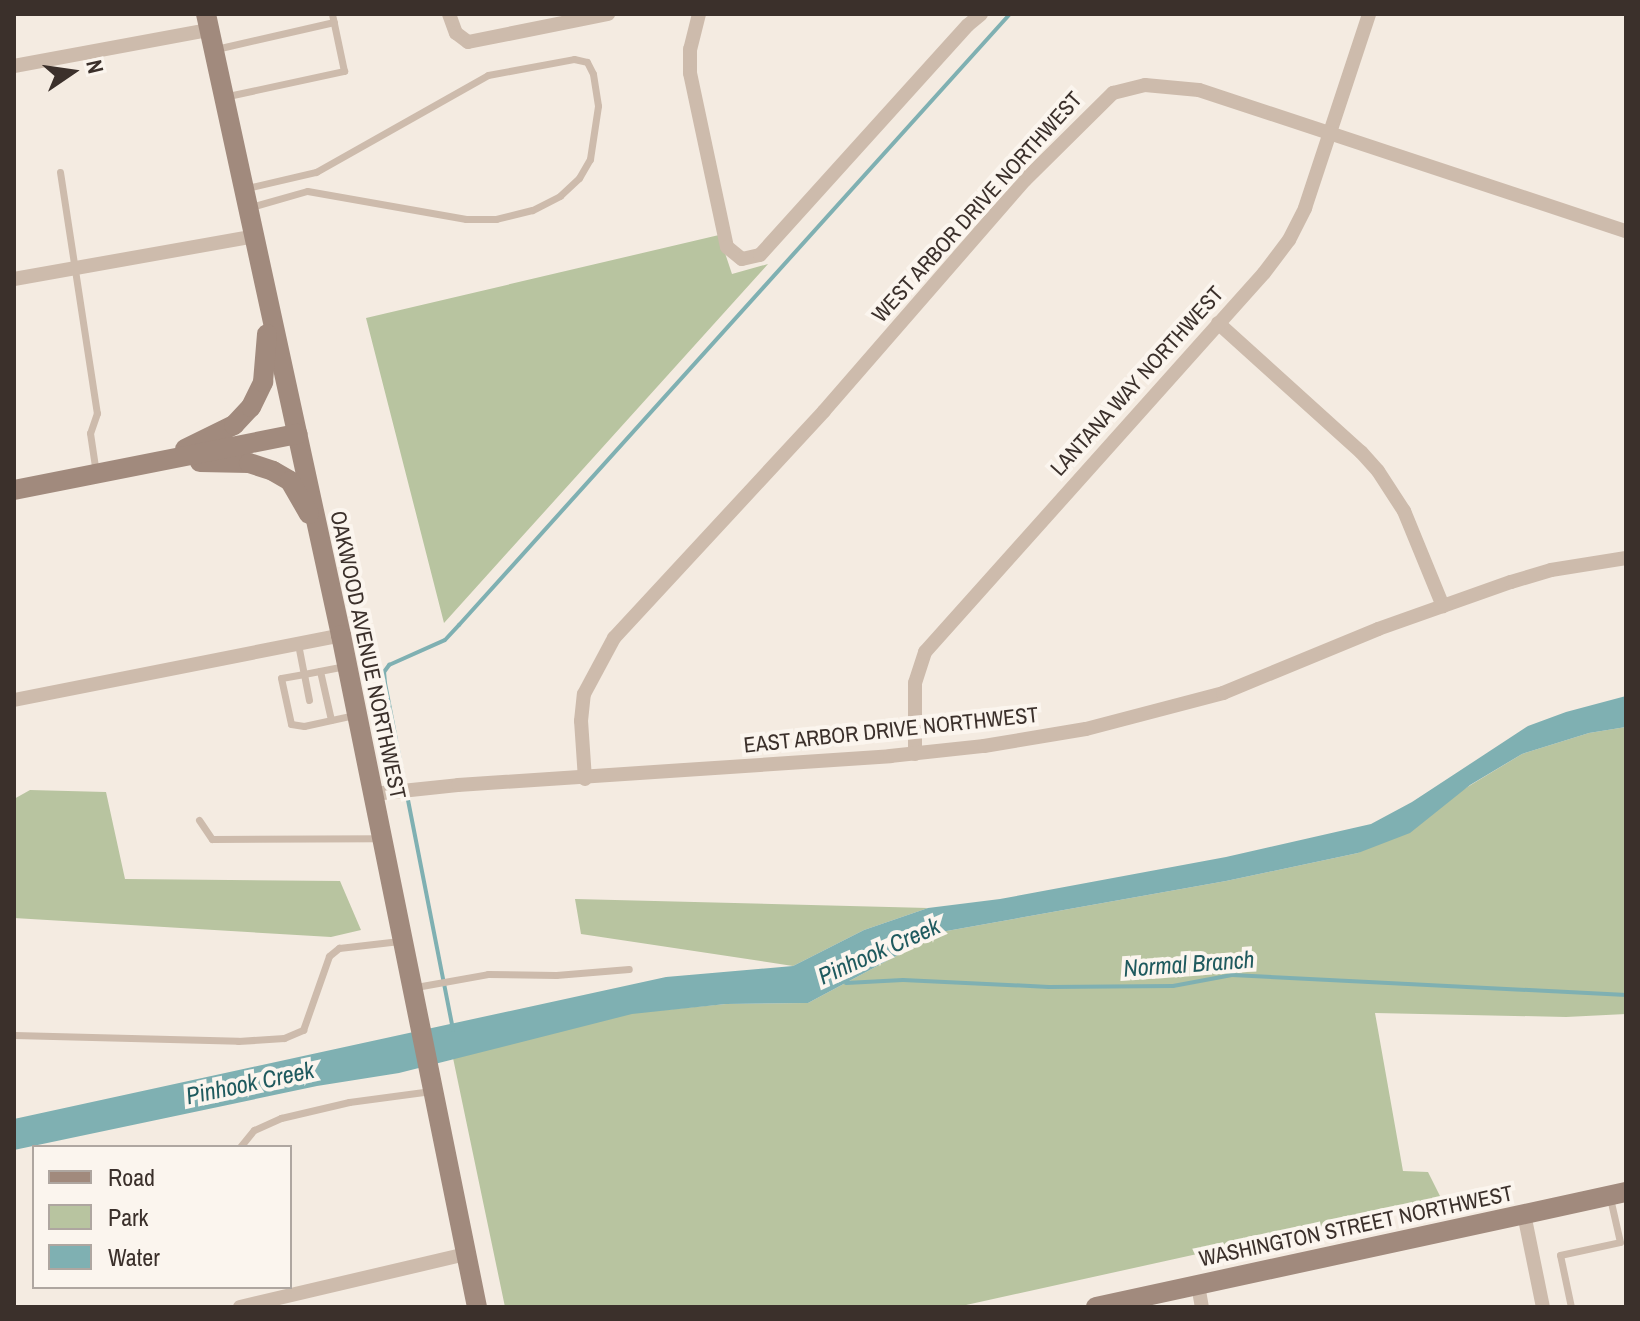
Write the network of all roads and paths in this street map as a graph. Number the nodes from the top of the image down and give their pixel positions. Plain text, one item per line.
1 (449, 14) edge
2 (608, 14) edge
3 (699, 14) edge
4 (981, 14) edge
5 (1369, 14) edge
6 (333, 18) edge
7 (210, 31) edge
8 (14, 66) edge
9 (224, 97) junction
10 (1330, 132) junction
11 (60, 172) dead end
12 (247, 198) junction
13 (1626, 231) edge
14 (255, 236) junction
15 (74, 267) junction
16 (263, 273) junction
17 (14, 279) edge
18 (1218, 323) junction
19 (298, 434) junction
20 (164, 460) junction
21 (96, 474) junction
22 (14, 490) edge
23 (320, 538) junction
24 (1626, 558) edge
25 (1443, 606) junction
26 (341, 635) junction
27 (298, 644) junction
28 (347, 666) junction
29 (320, 671) junction
30 (304, 674) junction
31 (14, 700) edge
32 (309, 700) dead end
33 (357, 714) junction
34 (331, 720) junction
35 (915, 754) junction
36 (585, 779) junction
37 (373, 794) junction
38 (199, 820) dead end
39 (382, 838) junction
40 (402, 941) junction
41 (629, 969) dead end
42 (412, 988) junction
43 (14, 1035) edge
44 (433, 1091) junction
45 (242, 1145) edge
46 (1618, 1194) edge
47 (1524, 1214) junction
48 (466, 1254) junction
49 (1198, 1285) junction
50 (240, 1307) edge
51 (477, 1307) edge
52 (1096, 1307) edge
53 (1202, 1307) edge
54 (1543, 1307) edge
55 (1571, 1307) edge

1 - 2 street
3 - 4 street
5 - 10 street, LANTANA WAY NORTHWEST
6 - 7 lane
6 - 9 lane
7 - 8 street
7 - 9 street, OAKWOOD AVENUE NORTHWEST
9 - 12 street, OAKWOOD AVENUE NORTHWEST
10 - 13 street, WEST ARBOR DRIVE NORTHWEST
10 - 18 street, LANTANA WAY NORTHWEST
10 - 36 street, WEST ARBOR DRIVE NORTHWEST
11 - 15 lane
12 - 12 lane
12 - 14 street, OAKWOOD AVENUE NORTHWEST
14 - 15 street
14 - 16 street, OAKWOOD AVENUE NORTHWEST
15 - 17 street
15 - 21 lane
16 - 19 street, OAKWOOD AVENUE NORTHWEST
16 - 20 street
18 - 25 street
18 - 35 street, LANTANA WAY NORTHWEST
19 - 20 street
19 - 23 street, OAKWOOD AVENUE NORTHWEST
20 - 21 street
20 - 23 street
21 - 22 street
23 - 26 street, OAKWOOD AVENUE NORTHWEST
24 - 25 street, EAST ARBOR DRIVE NORTHWEST
25 - 35 street, EAST ARBOR DRIVE NORTHWEST
26 - 27 street
26 - 28 street, OAKWOOD AVENUE NORTHWEST
27 - 30 lane
27 - 31 street
28 - 29 lane
28 - 33 street, OAKWOOD AVENUE NORTHWEST
29 - 30 lane
29 - 34 lane
30 - 32 lane
30 - 34 lane
33 - 34 lane
33 - 37 street, OAKWOOD AVENUE NORTHWEST
35 - 36 street, EAST ARBOR DRIVE NORTHWEST
36 - 37 street, EAST ARBOR DRIVE NORTHWEST
37 - 39 street, OAKWOOD AVENUE NORTHWEST
38 - 39 lane
39 - 40 street, OAKWOOD AVENUE NORTHWEST
40 - 42 street, OAKWOOD AVENUE NORTHWEST
40 - 43 lane
41 - 42 lane
42 - 44 street, OAKWOOD AVENUE NORTHWEST
44 - 45 lane
44 - 48 street, OAKWOOD AVENUE NORTHWEST
46 - 47 street, WASHINGTON STREET NORTHWEST
46 - 55 lane
47 - 49 street, WASHINGTON STREET NORTHWEST
47 - 54 street
48 - 50 street
48 - 51 street, OAKWOOD AVENUE NORTHWEST
49 - 52 street, WASHINGTON STREET NORTHWEST
49 - 53 street

